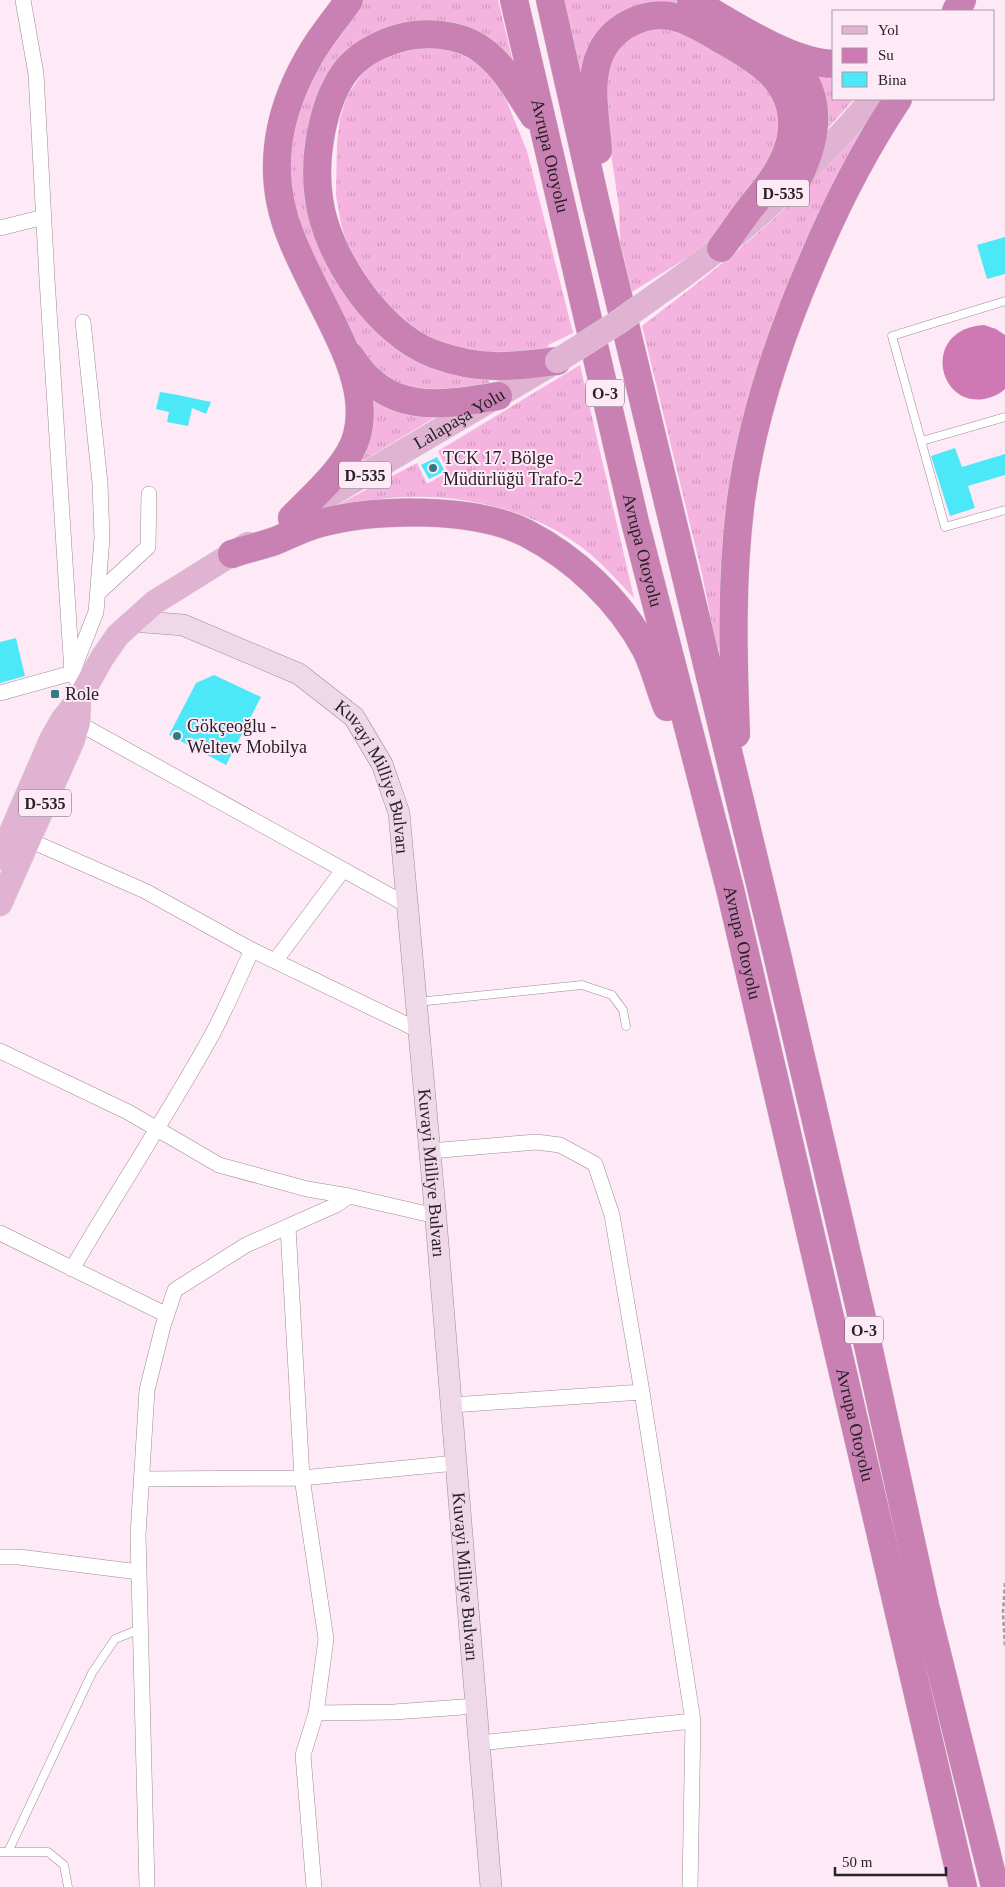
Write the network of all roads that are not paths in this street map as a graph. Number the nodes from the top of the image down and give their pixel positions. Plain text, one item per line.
1 (23, 0) edge
2 (349, 0) edge
3 (514, 0) edge
4 (550, 0) edge
5 (691, 0) edge
6 (953, 0) edge
7 (961, 0) edge
8 (945, 10) edge
9 (950, 10) edge
10 (774, 47) junction
11 (832, 64) edge
12 (871, 100) edge
13 (897, 100) edge
14 (544, 129) junction
15 (797, 180) junction
16 (596, 204) junction
17 (44, 217) junction
18 (0, 228) edge
19 (722, 248) junction
20 (1005, 301) edge
21 (83, 322) dead end
22 (344, 347) junction
23 (557, 361) junction
24 (498, 396) junction
25 (1005, 418) edge
26 (922, 441) junction
27 (149, 494) dead end
28 (1005, 510) edge
29 (292, 518) junction
30 (232, 554) junction
31 (98, 593) junction
32 (132, 621) junction
33 (78, 688) junction
34 (0, 693) edge
35 (78, 723) junction
36 (733, 773) junction
37 (703, 783) junction
38 (29, 840) junction
39 (0, 858) edge
40 (343, 870) junction
41 (0, 904) edge
42 (407, 905) junction
43 (252, 950) junction
44 (275, 961) junction
45 (415, 1002) junction
46 (626, 1026) dead end
47 (418, 1030) junction
48 (0, 1051) edge
49 (158, 1129) junction
50 (430, 1151) junction
51 (349, 1196) junction
52 (436, 1216) junction
53 (288, 1226) junction
54 (0, 1233) edge
55 (72, 1269) junction
56 (166, 1315) junction
57 (642, 1392) junction
58 (452, 1406) junction
59 (456, 1463) junction
60 (302, 1478) junction
61 (142, 1479) junction
62 (0, 1557) edge
63 (139, 1572) junction
64 (140, 1629) junction
65 (476, 1706) junction
66 (316, 1714) junction
67 (693, 1721) junction
68 (479, 1743) junction
69 (4, 1852) edge
70 (68, 1887) edge
71 (147, 1887) edge
72 (314, 1887) edge
73 (491, 1887) edge
74 (690, 1887) edge
75 (964, 1887) edge
76 (995, 1887) edge

1 - 17 street
2 - 22 highway
3 - 14 highway, Avrupa Otoyolu / O-3
4 - 16 highway, Avrupa Otoyolu / O-3
5 - 10 highway
6 - 8 main road
7 - 9 main road
10 - 11 highway
10 - 15 highway
12 - 15 main road, D-535
13 - 36 highway
14 - 23 highway
14 - 37 highway, Avrupa Otoyolu / O-3
15 - 19 main road, D-535
16 - 19 highway
16 - 36 highway, Avrupa Otoyolu / O-3
17 - 18 street
17 - 33 street
19 - 23 main road, Lalapaşa Yolu / D-535, bridge
20 - 26 lane
21 - 31 street
22 - 24 highway
22 - 29 highway
23 - 24 main road, Lalapaşa Yolu / D-535
24 - 29 main road, Lalapaşa Yolu / D-535
25 - 26 lane
26 - 28 lane
27 - 31 street
29 - 30 main road, Lalapaşa Yolu / D-535
30 - 32 main road, D-535
30 - 37 highway
31 - 33 street
32 - 33 main road, D-535
32 - 42 street, Kuvayi Milliye Bulvarı
33 - 34 street
33 - 35 main road, D-535
33 - 39 main road, D-535
35 - 38 main road, D-535
35 - 40 street
36 - 76 highway, Avrupa Otoyolu / O-3
37 - 75 highway, Avrupa Otoyolu / O-3
38 - 41 main road, D-535
38 - 43 street
40 - 42 street
40 - 44 street
42 - 45 street, Kuvayi Milliye Bulvarı
43 - 44 street
43 - 49 street
44 - 47 street
45 - 46 lane
45 - 47 street, Kuvayi Milliye Bulvarı
47 - 50 street, Kuvayi Milliye Bulvarı
48 - 49 street
49 - 51 street
49 - 55 street
50 - 52 street, Kuvayi Milliye Bulvarı
50 - 57 street
51 - 52 street
51 - 53 street
52 - 58 street, Kuvayi Milliye Bulvarı
53 - 56 street
53 - 60 street
54 - 55 street
55 - 56 street
56 - 61 street
57 - 58 street
57 - 67 street
58 - 59 street, Kuvayi Milliye Bulvarı
59 - 60 street
59 - 65 street, Kuvayi Milliye Bulvarı
60 - 61 street
60 - 66 street
61 - 63 street
62 - 63 street
63 - 64 street
64 - 69 lane
64 - 71 street
65 - 66 street
65 - 68 street, Kuvayi Milliye Bulvarı
66 - 72 street
67 - 68 street
67 - 74 street
68 - 73 street, Kuvayi Milliye Bulvarı
69 - 70 lane

